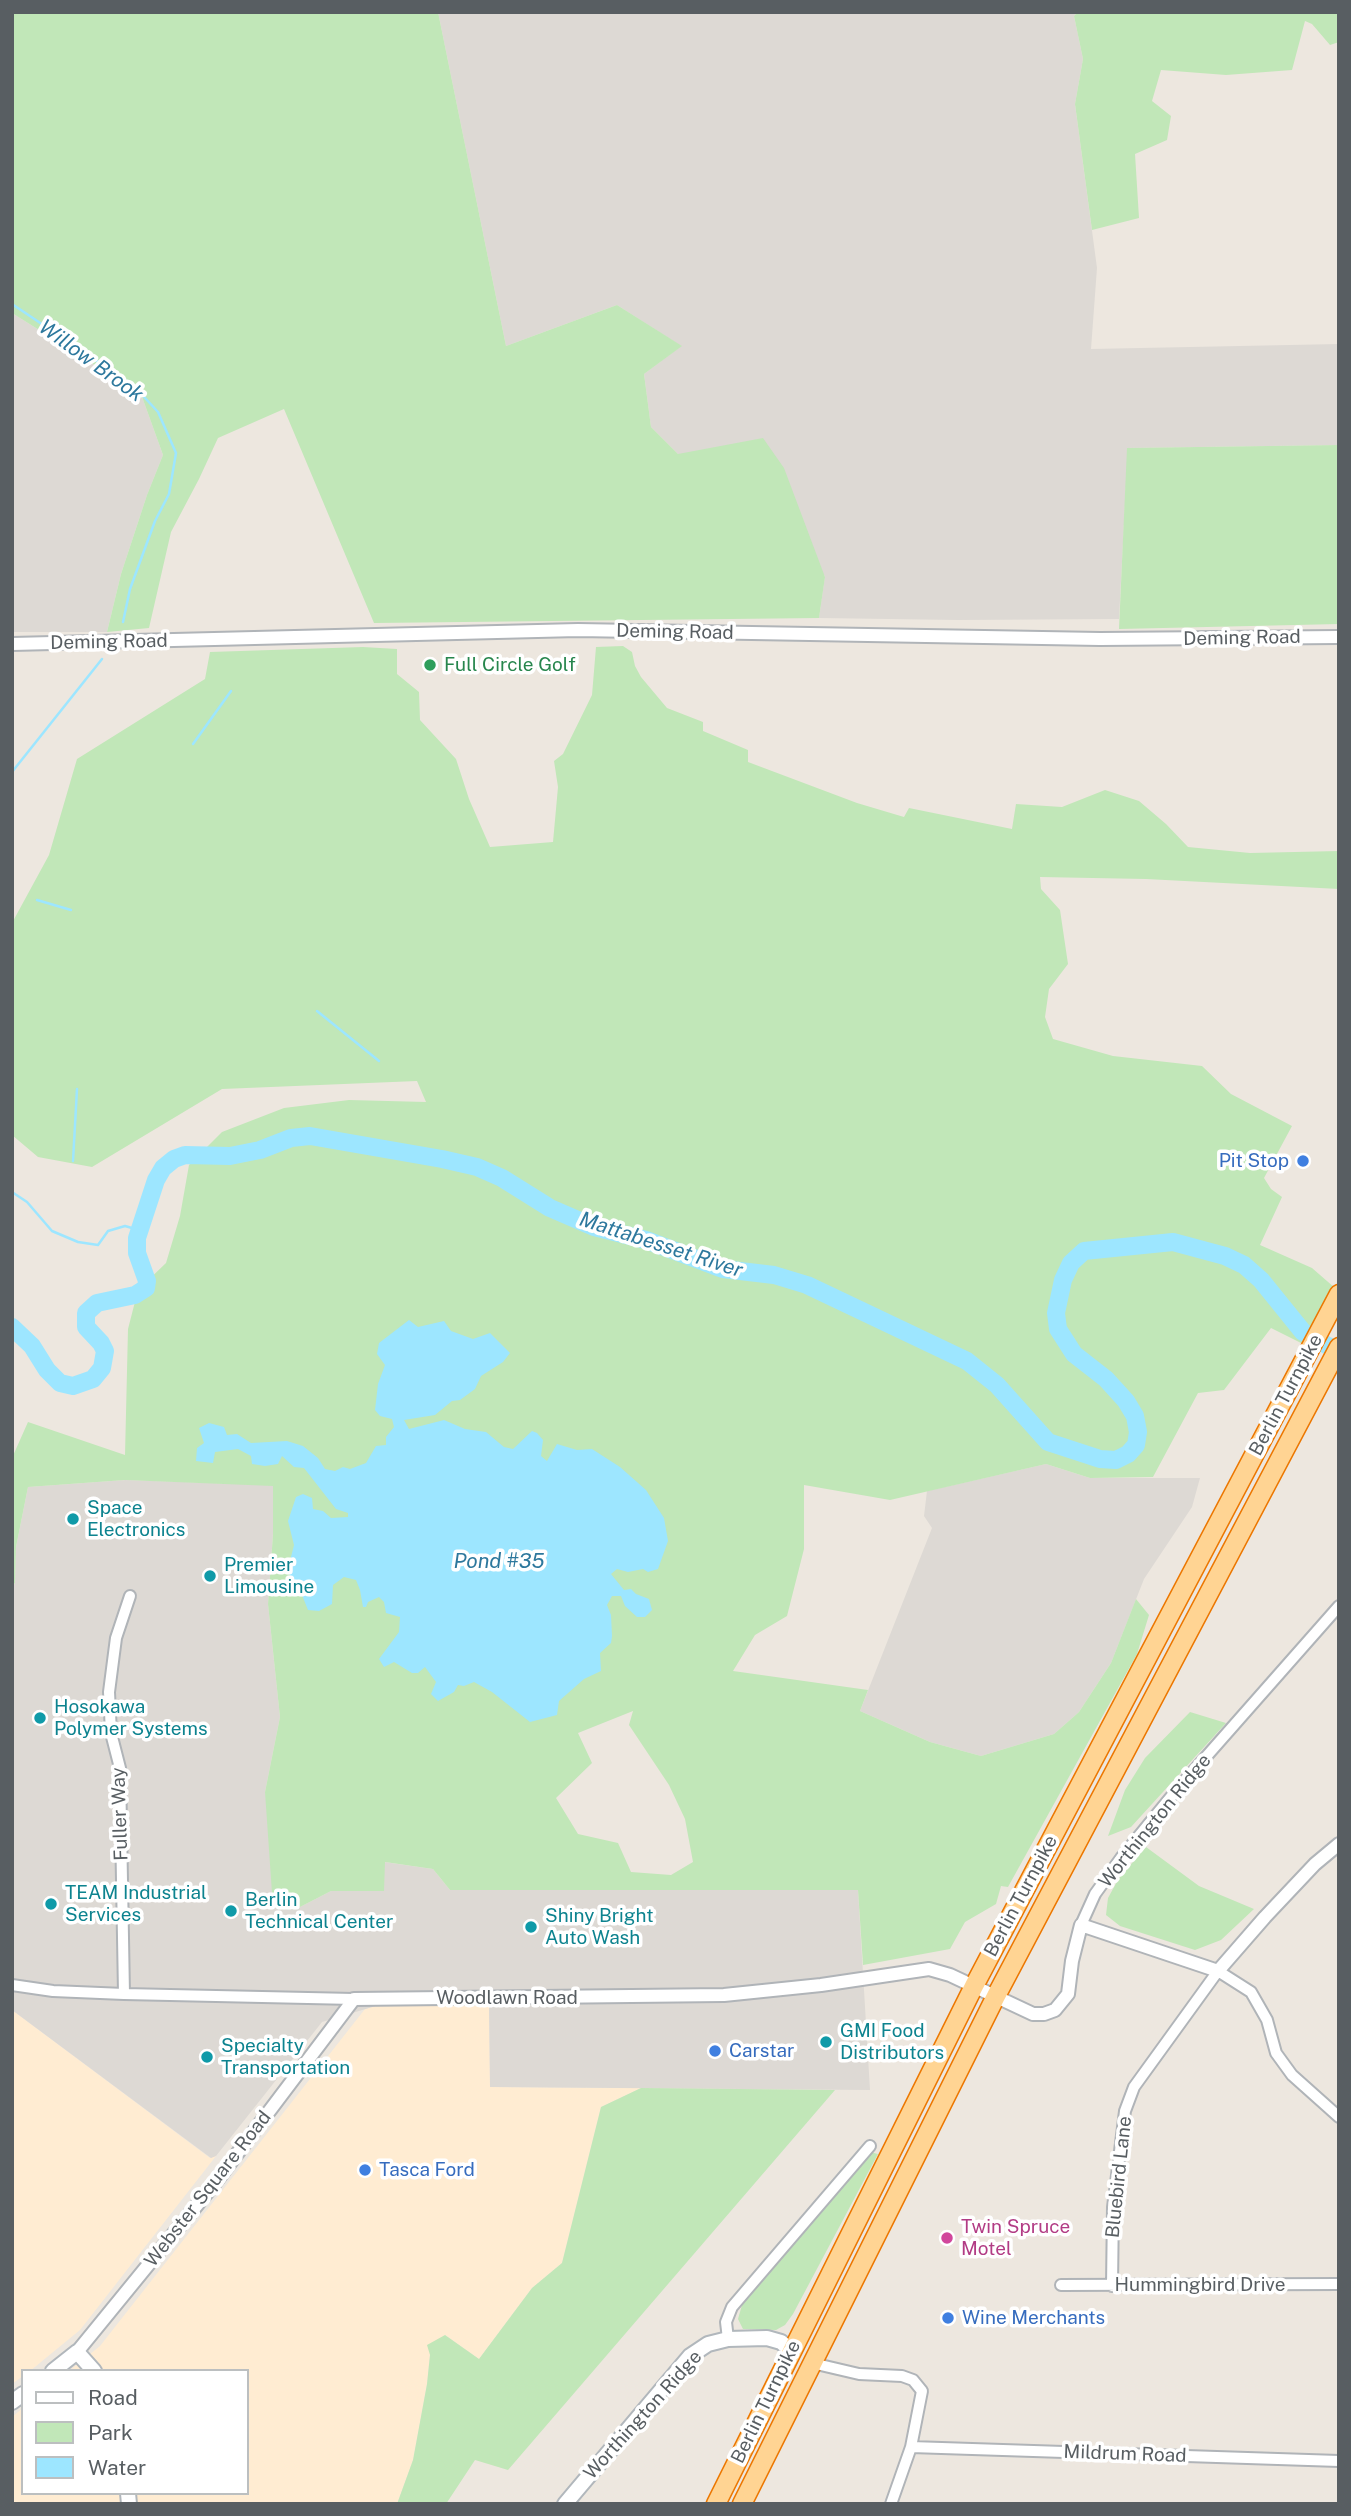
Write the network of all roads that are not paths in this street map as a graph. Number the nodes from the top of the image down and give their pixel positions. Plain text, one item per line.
1 (1339, 637) edge
2 (12, 644) edge
3 (1339, 1294) edge
4 (1336, 1353) edge
5 (130, 1596) dead end
6 (1339, 1606) edge
7 (1339, 1844) edge
8 (1081, 1926) junction
9 (1219, 1971) junction
10 (12, 1985) edge
11 (974, 1986) junction
12 (124, 1994) junction
13 (996, 1996) junction
14 (354, 1999) junction
15 (1339, 2117) edge
16 (870, 2146) dead end
17 (1339, 2284) edge
18 (1061, 2285) dead end
19 (1112, 2286) junction
20 (728, 2339) junction
21 (77, 2352) junction
22 (790, 2354) junction
23 (812, 2363) junction
24 (56, 2369) edge
25 (92, 2369) edge
26 (911, 2447) junction
27 (1339, 2461) edge
28 (565, 2504) edge
29 (716, 2504) edge
30 (742, 2504) edge
31 (891, 2504) edge

1 - 2 street, Deming Road
3 - 11 highway, Berlin Turnpike
4 - 13 highway, Berlin Turnpike
5 - 12 street, Fuller Way
6 - 8 street, Worthington Ridge
7 - 9 street
8 - 9 street
8 - 13 street, Worthington Ridge
9 - 15 street
9 - 19 street, Bluebird Lane
10 - 12 street, Woodlawn Road
11 - 13 street, Woodlawn Road
11 - 14 street, Woodlawn Road
11 - 22 highway, Berlin Turnpike
12 - 14 street, Woodlawn Road
13 - 23 highway, Berlin Turnpike
14 - 21 street, Webster Square Road
16 - 20 street
17 - 19 street, Hummingbird Drive
18 - 19 street, Hummingbird Drive
20 - 22 main road, Worthington Ridge
20 - 28 main road, Worthington Ridge
21 - 24 main road, Webster Square Road
21 - 25 main road
22 - 23 main road, Worthington Ridge
22 - 29 highway, Berlin Turnpike
23 - 26 street
23 - 30 highway, Berlin Turnpike
26 - 27 street, Mildrum Road
26 - 31 street

